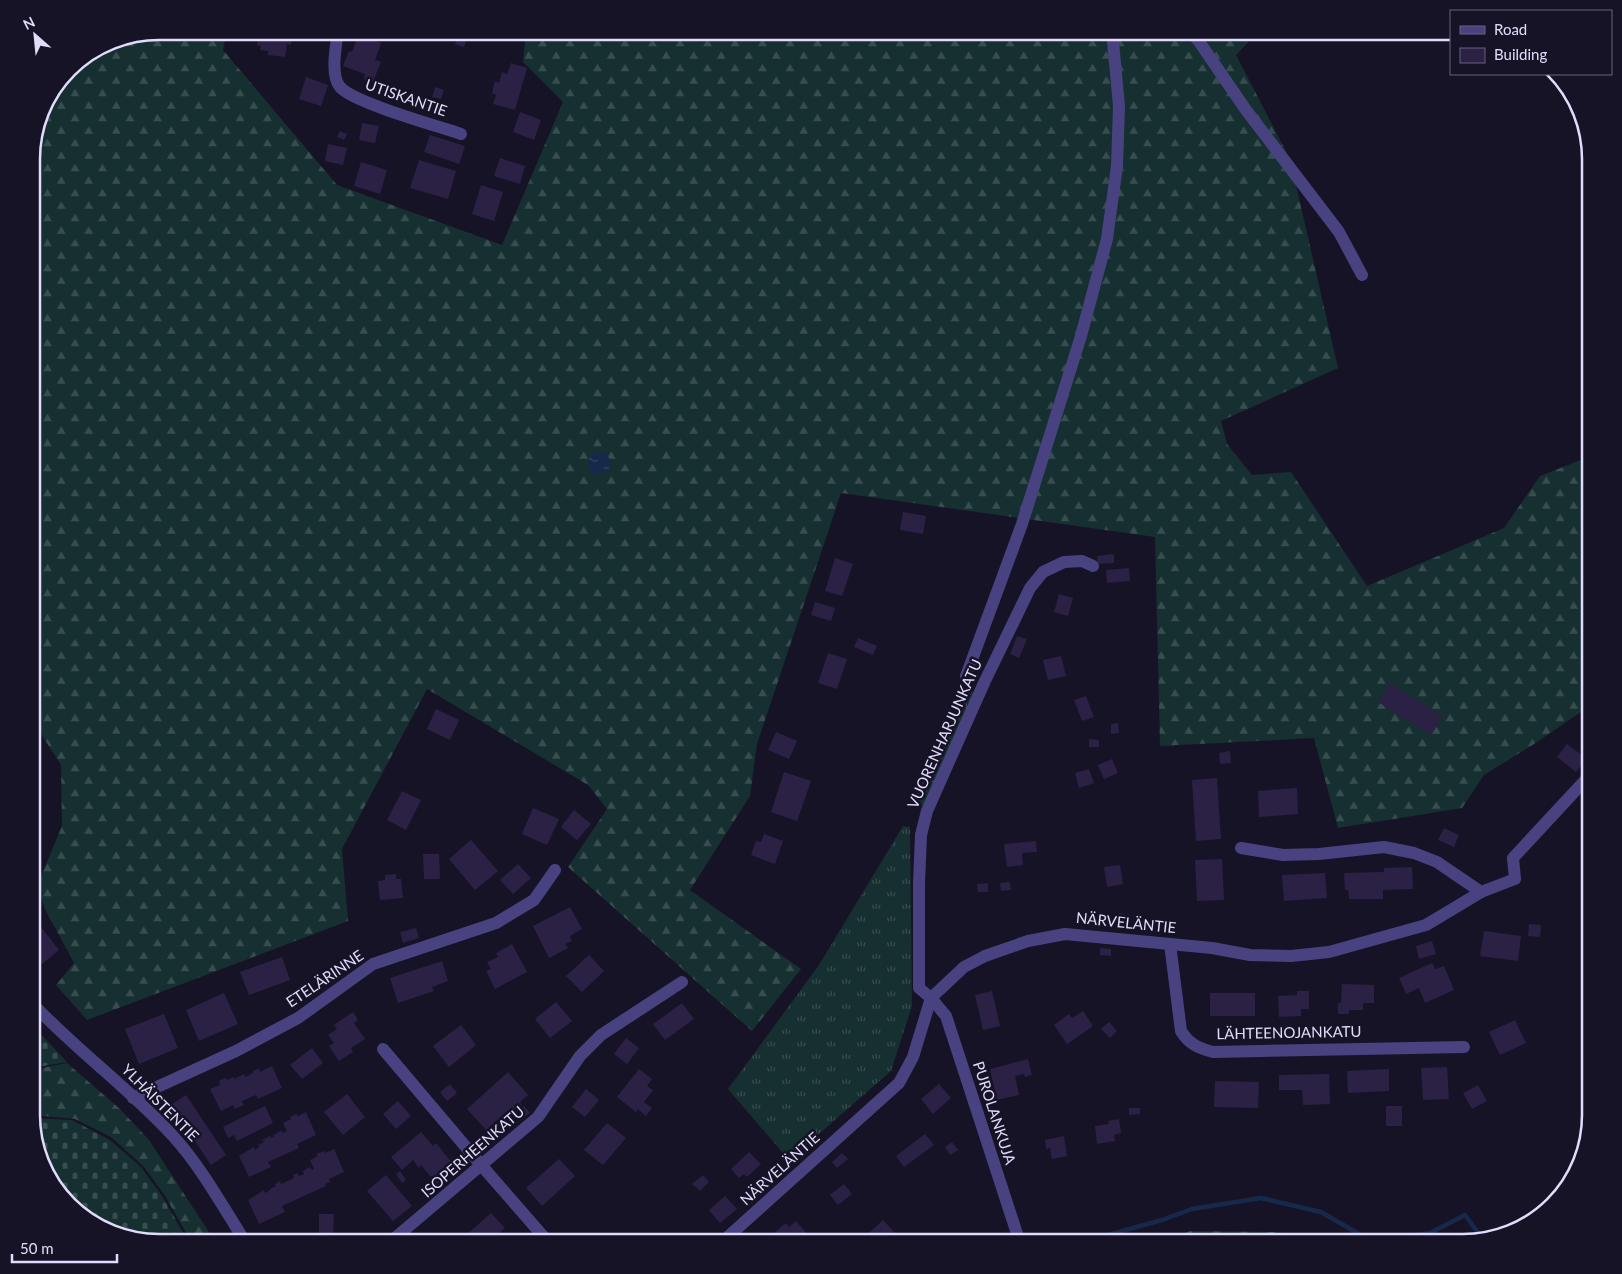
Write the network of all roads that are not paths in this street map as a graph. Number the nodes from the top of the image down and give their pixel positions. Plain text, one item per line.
1 (337, 40) edge
2 (1113, 40) edge
3 (1198, 40) edge
4 (461, 134) dead end
5 (1362, 275) dead end
6 (1093, 566) dead end
7 (966, 676) dead end
8 (1582, 784) edge
9 (1241, 848) dead end
10 (555, 870) dead end
11 (1481, 892) junction
12 (1170, 944) junction
13 (682, 982) dead end
14 (931, 998) junction
15 (40, 1011) edge
16 (1464, 1047) dead end
17 (384, 1049) dead end
18 (133, 1098) junction
19 (482, 1166) junction
20 (240, 1234) edge
21 (401, 1234) edge
22 (541, 1234) edge
23 (731, 1234) edge
24 (1017, 1234) edge

1 - 4 street, UTISKANTIE
2 - 7 street
3 - 5 street
6 - 14 street, VUORENHARJUNKATU
8 - 11 street, NÄRVELÄNTIE
9 - 11 street
10 - 18 street, ETELÄRINNE
11 - 12 street, NÄRVELÄNTIE
12 - 14 street, NÄRVELÄNTIE
12 - 16 street, LÄHTEENOJANKATU
13 - 19 street, ISOPERHEENKATU
14 - 23 street, NÄRVELÄNTIE
14 - 24 street, PUROLANKUJA
15 - 18 street, YLHÄISTENTIE
17 - 19 street
18 - 20 street, YLHÄISTENTIE
19 - 21 street, ISOPERHEENKATU
19 - 22 street

